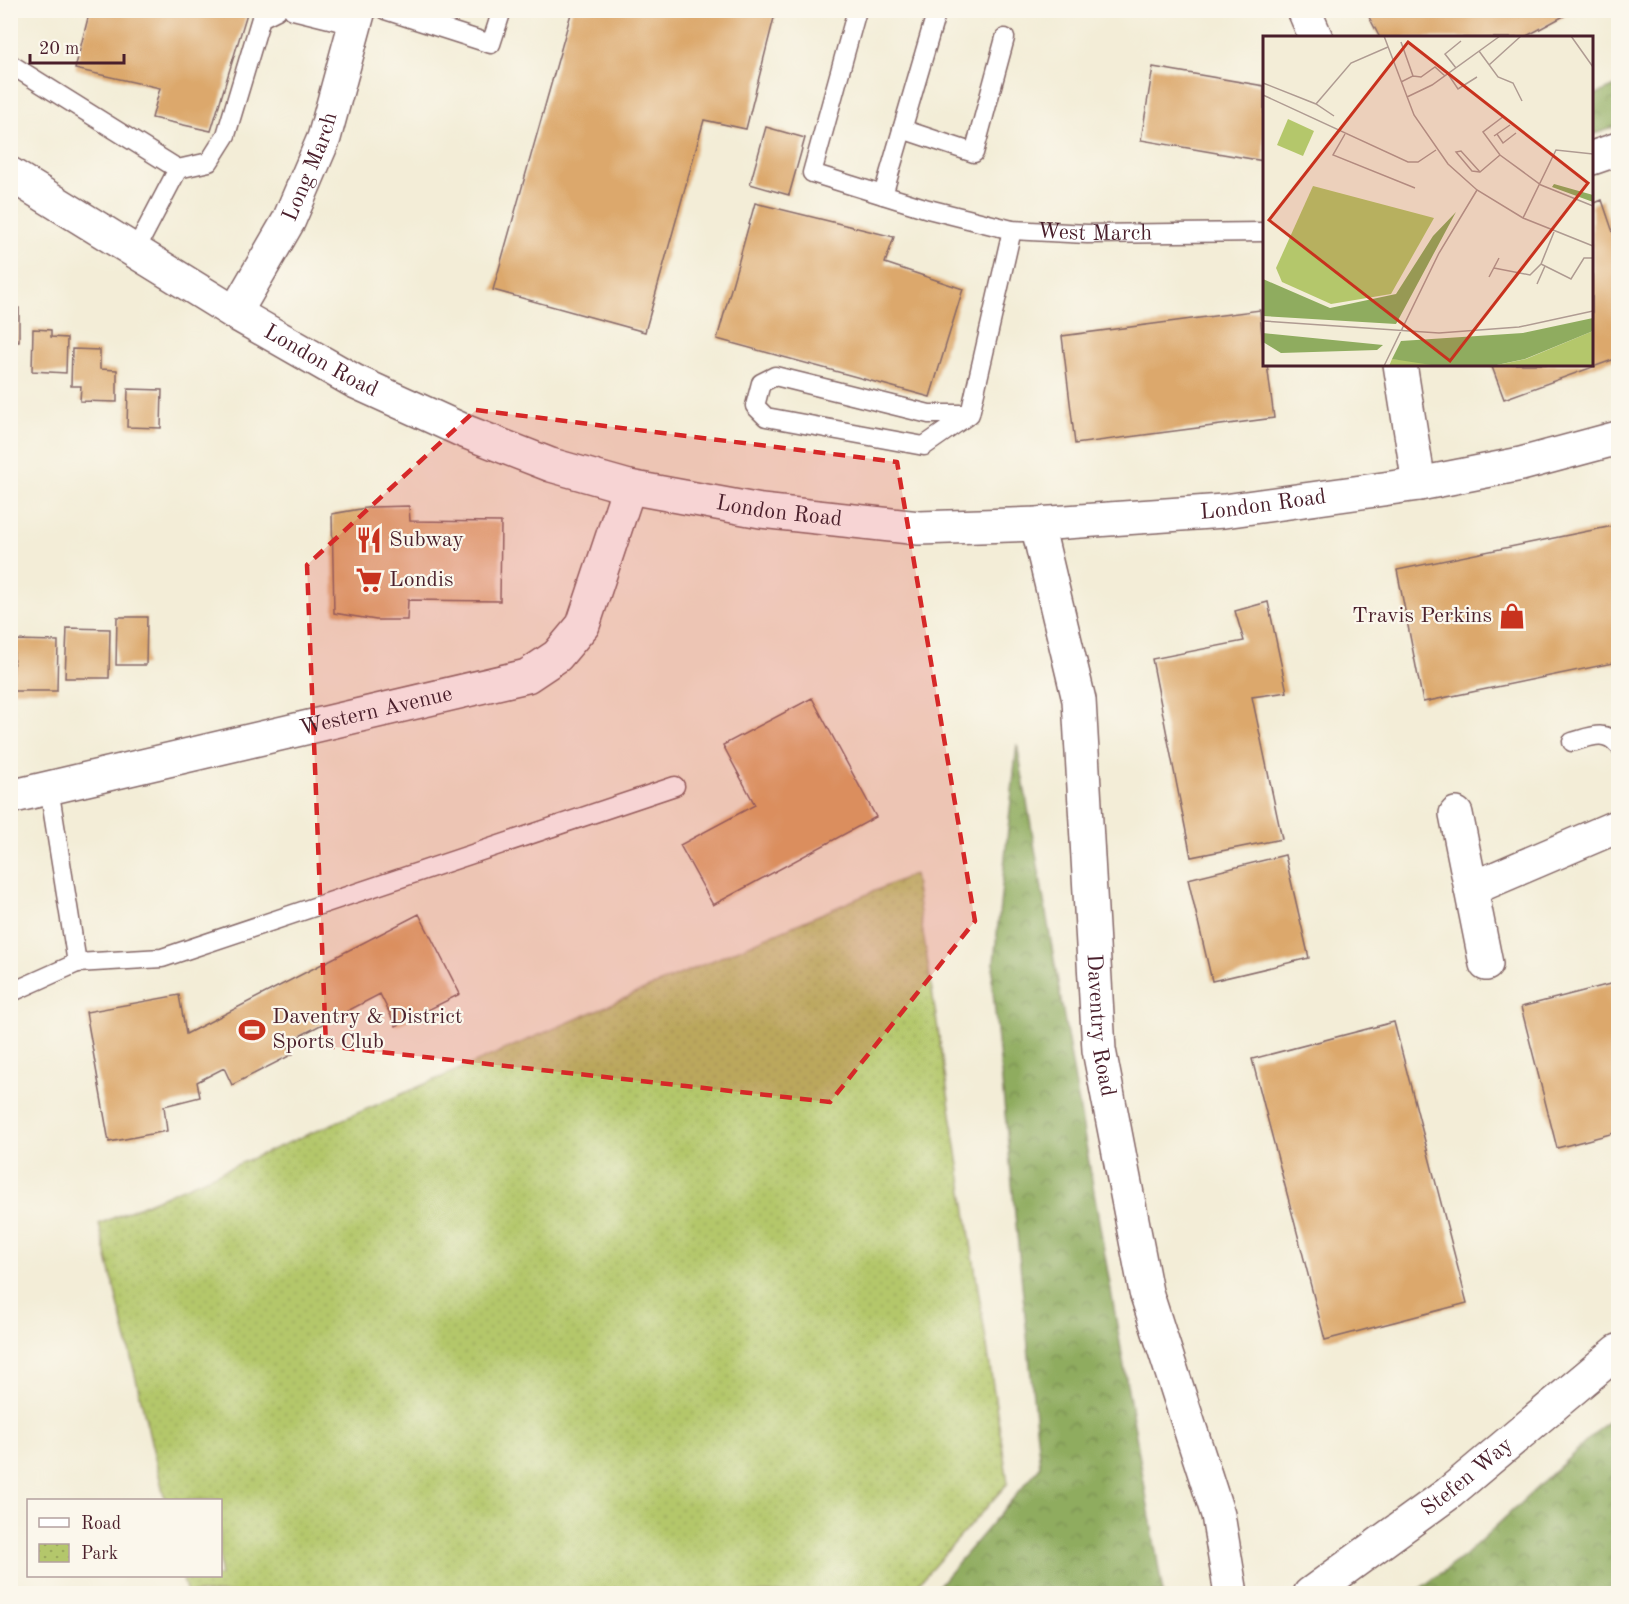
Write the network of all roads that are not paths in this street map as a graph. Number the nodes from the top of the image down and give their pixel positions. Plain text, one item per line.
1 (277, 10) edge
2 (293, 10) edge
3 (385, 10) edge
4 (502, 10) edge
5 (857, 10) edge
6 (1304, 10) edge
7 (935, 17) dead end
8 (357, 18) edge
9 (1315, 36) edge
10 (1005, 38) dead end
11 (10, 64) edge
12 (902, 129) junction
13 (1618, 149) edge
14 (1593, 158) edge
15 (178, 169) junction
16 (10, 174) edge
17 (883, 195) junction
18 (1012, 230) junction
19 (1263, 232) edge
20 (135, 251) junction
21 (235, 313) junction
22 (1400, 366) edge
23 (970, 414) junction
24 (1618, 438) edge
25 (1419, 484) junction
26 (629, 487) junction
27 (1037, 525) junction
28 (1572, 742) dead end
29 (1618, 745) edge
30 (675, 786) dead end
31 (49, 788) junction
32 (10, 797) edge
33 (1456, 814) dead end
34 (1618, 826) edge
35 (1471, 889) junction
36 (78, 963) junction
37 (1486, 964) dead end
38 (10, 993) edge
39 (1618, 1351) edge
40 (1231, 1593) edge
41 (1310, 1593) edge

1 - 15 lane
2 - 8 lane
3 - 4 lane
5 - 17 lane, West March
6 - 9 main road
7 - 12 lane
8 - 21 main road, Long March
10 - 12 lane
11 - 15 lane
12 - 17 lane
13 - 14 main road
15 - 20 lane
16 - 20 main road, London Road
17 - 18 lane, West March
18 - 19 lane, West March
18 - 23 lane
20 - 21 main road, London Road
21 - 26 main road, London Road
22 - 25 main road
23 - 23 lane
24 - 25 main road, London Road
25 - 27 main road, London Road
26 - 27 main road, London Road
26 - 31 main road, Western Avenue
27 - 40 main road, Daventry Road
28 - 29 lane
30 - 36 lane
31 - 32 main road, Western Avenue
31 - 36 lane
33 - 35 main road
34 - 35 main road
35 - 37 main road
36 - 38 lane
39 - 41 main road, Stefen Way

